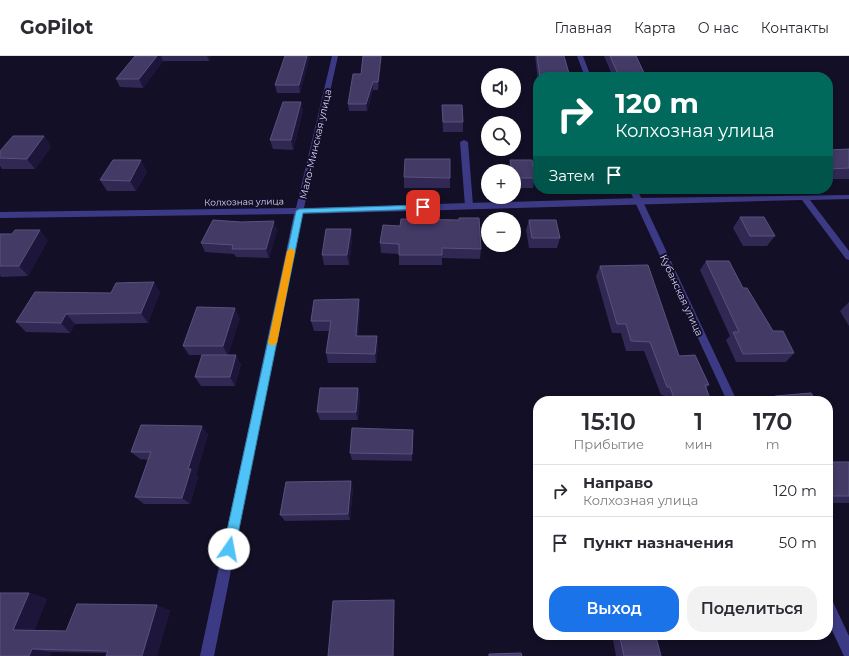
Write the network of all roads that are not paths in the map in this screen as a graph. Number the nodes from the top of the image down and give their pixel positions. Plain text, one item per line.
1 (335, 56) edge
2 (580, 56) edge
3 (586, 72) edge
4 (464, 142) dead end
5 (635, 194) edge
6 (849, 197) edge
7 (804, 198) junction
8 (638, 201) junction
9 (469, 206) junction
10 (299, 211) junction
11 (0, 215) edge
12 (849, 257) edge
13 (730, 396) edge
14 (833, 618) edge
15 (849, 652) edge
16 (207, 656) edge

1 - 10 street, Мало-Минская улица
2 - 3 street
4 - 9 street
5 - 8 street, Кубанская улица
6 - 7 street, Колхозная улица
7 - 8 street, Колхозная улица
7 - 12 street
8 - 9 street, Колхозная улица
8 - 13 street, Кубанская улица
9 - 10 street, Колхозная улица
10 - 11 street, Колхозная улица
10 - 16 street, Мало-Минская улица
14 - 15 street

